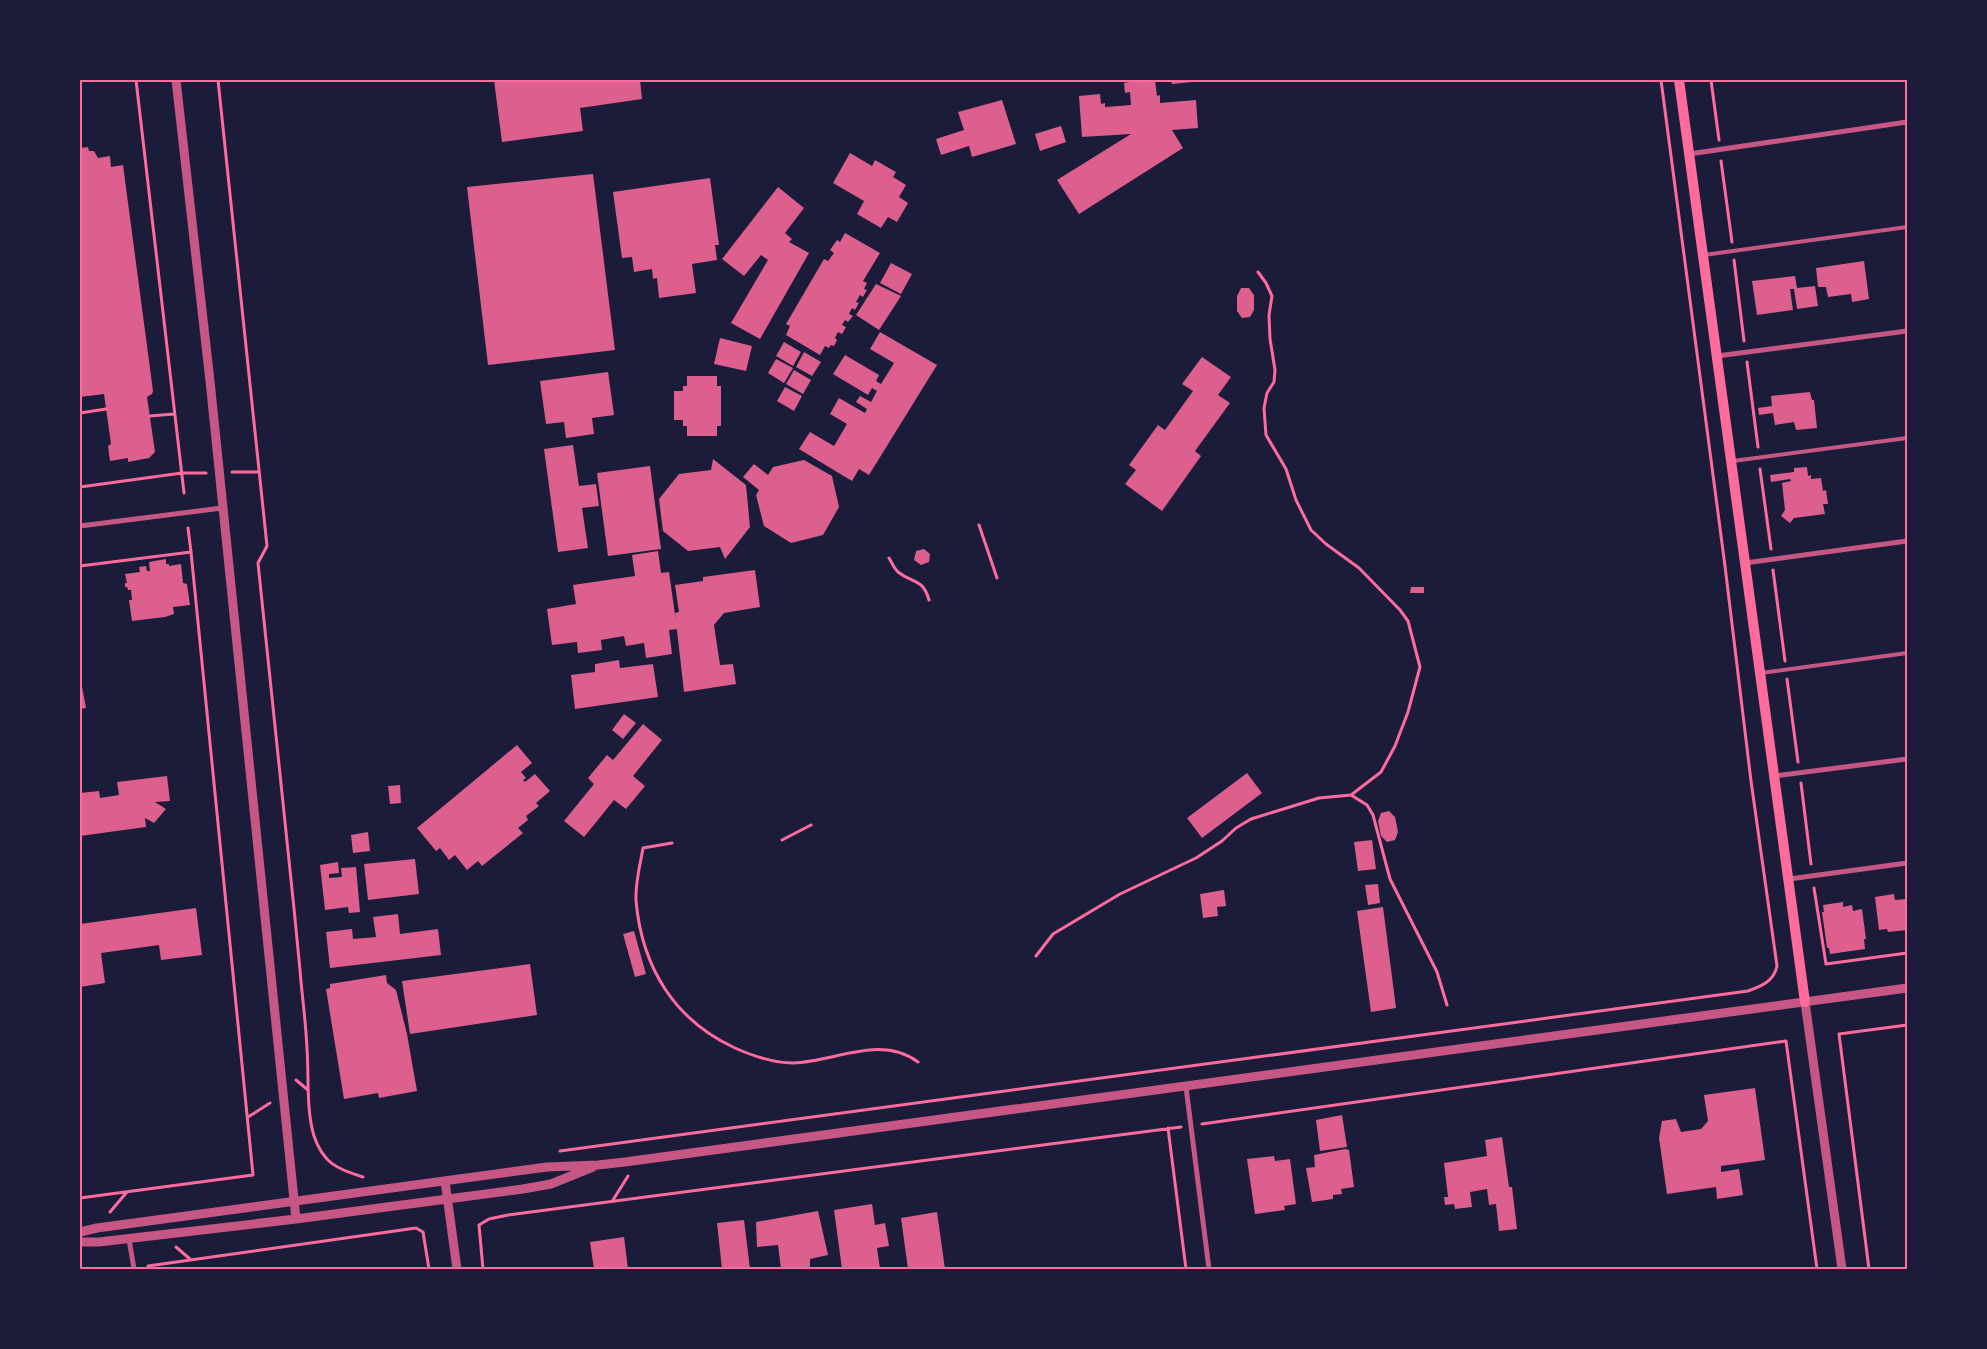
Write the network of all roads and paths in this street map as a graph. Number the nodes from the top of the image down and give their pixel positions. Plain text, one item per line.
1 (136, 80) edge
2 (176, 80) edge
3 (218, 80) edge
4 (1661, 80) edge
5 (1679, 80) edge
6 (1711, 80) edge
7 (1907, 122) edge
8 (1720, 149) junction
9 (1689, 154) junction
10 (1907, 227) edge
11 (1733, 251) junction
12 (1703, 255) junction
13 (1258, 272) dead end
14 (1907, 331) edge
15 (1746, 352) junction
16 (1716, 356) junction
17 (106, 409) dead end
18 (80, 413) edge
19 (174, 414) junction
20 (150, 416) dead end
21 (1907, 438) edge
22 (1759, 458) junction
23 (1731, 461) junction
24 (219, 472) junction
25 (259, 472) junction
26 (182, 473) junction
27 (80, 487) edge
28 (184, 493) dead end
29 (222, 508) junction
30 (979, 525) dead end
31 (80, 526) edge
32 (188, 528) dead end
33 (1907, 542) edge
34 (190, 552) junction
35 (889, 558) dead end
36 (1772, 560) junction
37 (1745, 563) junction
38 (80, 566) edge
39 (997, 578) dead end
40 (929, 600) dead end
41 (1907, 653) edge
42 (1786, 670) junction
43 (1760, 673) junction
44 (1907, 759) edge
45 (1799, 773) junction
46 (1774, 776) junction
47 (1351, 795) junction
48 (811, 825) dead end
49 (782, 840) dead end
50 (672, 843) dead end
51 (1907, 862) edge
52 (1813, 875) junction
53 (1788, 879) junction
54 (1907, 953) edge
55 (1036, 956) dead end
56 (1907, 988) edge
57 (1805, 1002) junction
58 (1447, 1005) dead end
59 (1907, 1025) edge
60 (918, 1062) dead end
61 (1186, 1087) junction
62 (283, 1095) junction
63 (248, 1117) junction
64 (1191, 1126) junction
65 (1168, 1128) junction
66 (557, 1151) dead end
67 (637, 1160) junction
68 (598, 1166) junction
69 (370, 1177) dead end
70 (445, 1181) junction
71 (128, 1191) junction
72 (80, 1198) edge
73 (447, 1199) junction
74 (294, 1201) junction
75 (613, 1201) junction
76 (296, 1219) junction
77 (97, 1228) junction
78 (80, 1232) edge
79 (129, 1238) junction
80 (80, 1242) edge
81 (148, 1266) dead end
82 (134, 1269) edge
83 (429, 1269) edge
84 (456, 1269) edge
85 (483, 1269) edge
86 (1186, 1269) edge
87 (1209, 1269) edge
88 (1817, 1269) edge
89 (1842, 1269) edge
90 (1869, 1269) edge

1 - 19 path
2 - 24 street
3 - 25 path
4 - 66 path
5 - 9 main road
6 - 8 path
7 - 8 street
8 - 9 street
8 - 11 path
9 - 12 main road
10 - 11 lane
11 - 12 lane
11 - 15 path
12 - 16 main road
13 - 47 path
14 - 15 street
15 - 16 street
15 - 22 path
16 - 23 main road
17 - 18 path
19 - 20 path
19 - 26 path
21 - 22 lane
22 - 23 lane
22 - 36 path
23 - 37 main road
24 - 25 path
24 - 26 path
24 - 29 street
25 - 69 path
26 - 27 path
26 - 28 path
29 - 31 street
29 - 62 street
30 - 39 path
32 - 34 path
33 - 36 street
34 - 38 path
34 - 63 path
35 - 40 path
36 - 37 street
36 - 42 path
37 - 43 main road
41 - 42 lane
42 - 43 lane
42 - 45 path
43 - 46 main road
44 - 45 street
45 - 46 street
45 - 52 path
46 - 53 main road
47 - 55 path
47 - 58 path
48 - 49 path
50 - 60 path
51 - 52 street
52 - 53 street
52 - 54 path
53 - 57 main road
56 - 57 street
57 - 61 street
57 - 89 street
59 - 90 path
61 - 64 street
61 - 67 street
62 - 63 path
62 - 74 street
63 - 71 path
64 - 65 path
64 - 87 street
64 - 88 path
65 - 75 path
65 - 86 path
67 - 68 street
67 - 75 path
68 - 70 street
68 - 73 street
70 - 73 street
70 - 74 street
71 - 72 path
71 - 77 path
73 - 76 street
73 - 84 street
74 - 76 street
74 - 77 street
75 - 85 path
76 - 79 street
77 - 78 street
79 - 80 street
79 - 82 street
81 - 83 path

